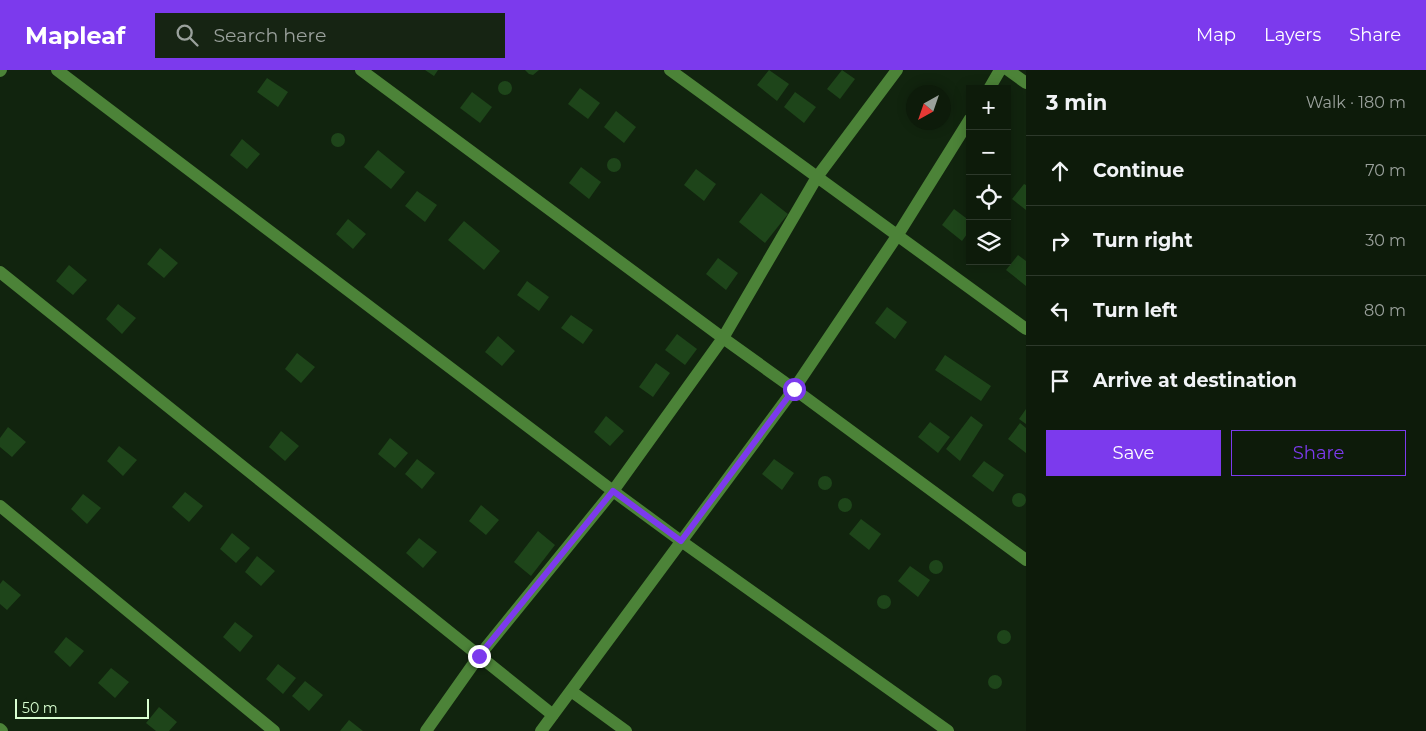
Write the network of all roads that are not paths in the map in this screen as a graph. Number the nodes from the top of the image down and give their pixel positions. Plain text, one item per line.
1 (57, 70) edge
2 (361, 70) edge
3 (670, 70) edge
4 (897, 70) edge
5 (1000, 70) edge
6 (1008, 70) edge
7 (1026, 83) edge
8 (991, 85) edge
9 (966, 125) edge
10 (817, 178) junction
11 (897, 236) junction
12 (0, 272) edge
13 (1026, 329) edge
14 (722, 338) junction
15 (794, 389) junction
16 (613, 491) junction
17 (0, 506) edge
18 (681, 541) junction
19 (1026, 560) edge
20 (479, 656) junction
21 (571, 691) junction
22 (553, 715) junction
23 (274, 731) edge
24 (426, 731) edge
25 (541, 731) edge
26 (626, 731) edge
27 (948, 731) edge

1 - 16 street
2 - 14 street
3 - 10 street
4 - 10 street
5 - 8 street
6 - 7 street
9 - 11 street
10 - 11 street
10 - 14 street
11 - 13 street
11 - 15 street
12 - 20 street
14 - 15 street
14 - 16 street
15 - 18 street
15 - 19 street
16 - 18 street
16 - 20 street
17 - 23 street
18 - 21 street
18 - 27 street
20 - 22 street
20 - 24 street
21 - 22 street
21 - 26 street
22 - 25 street

